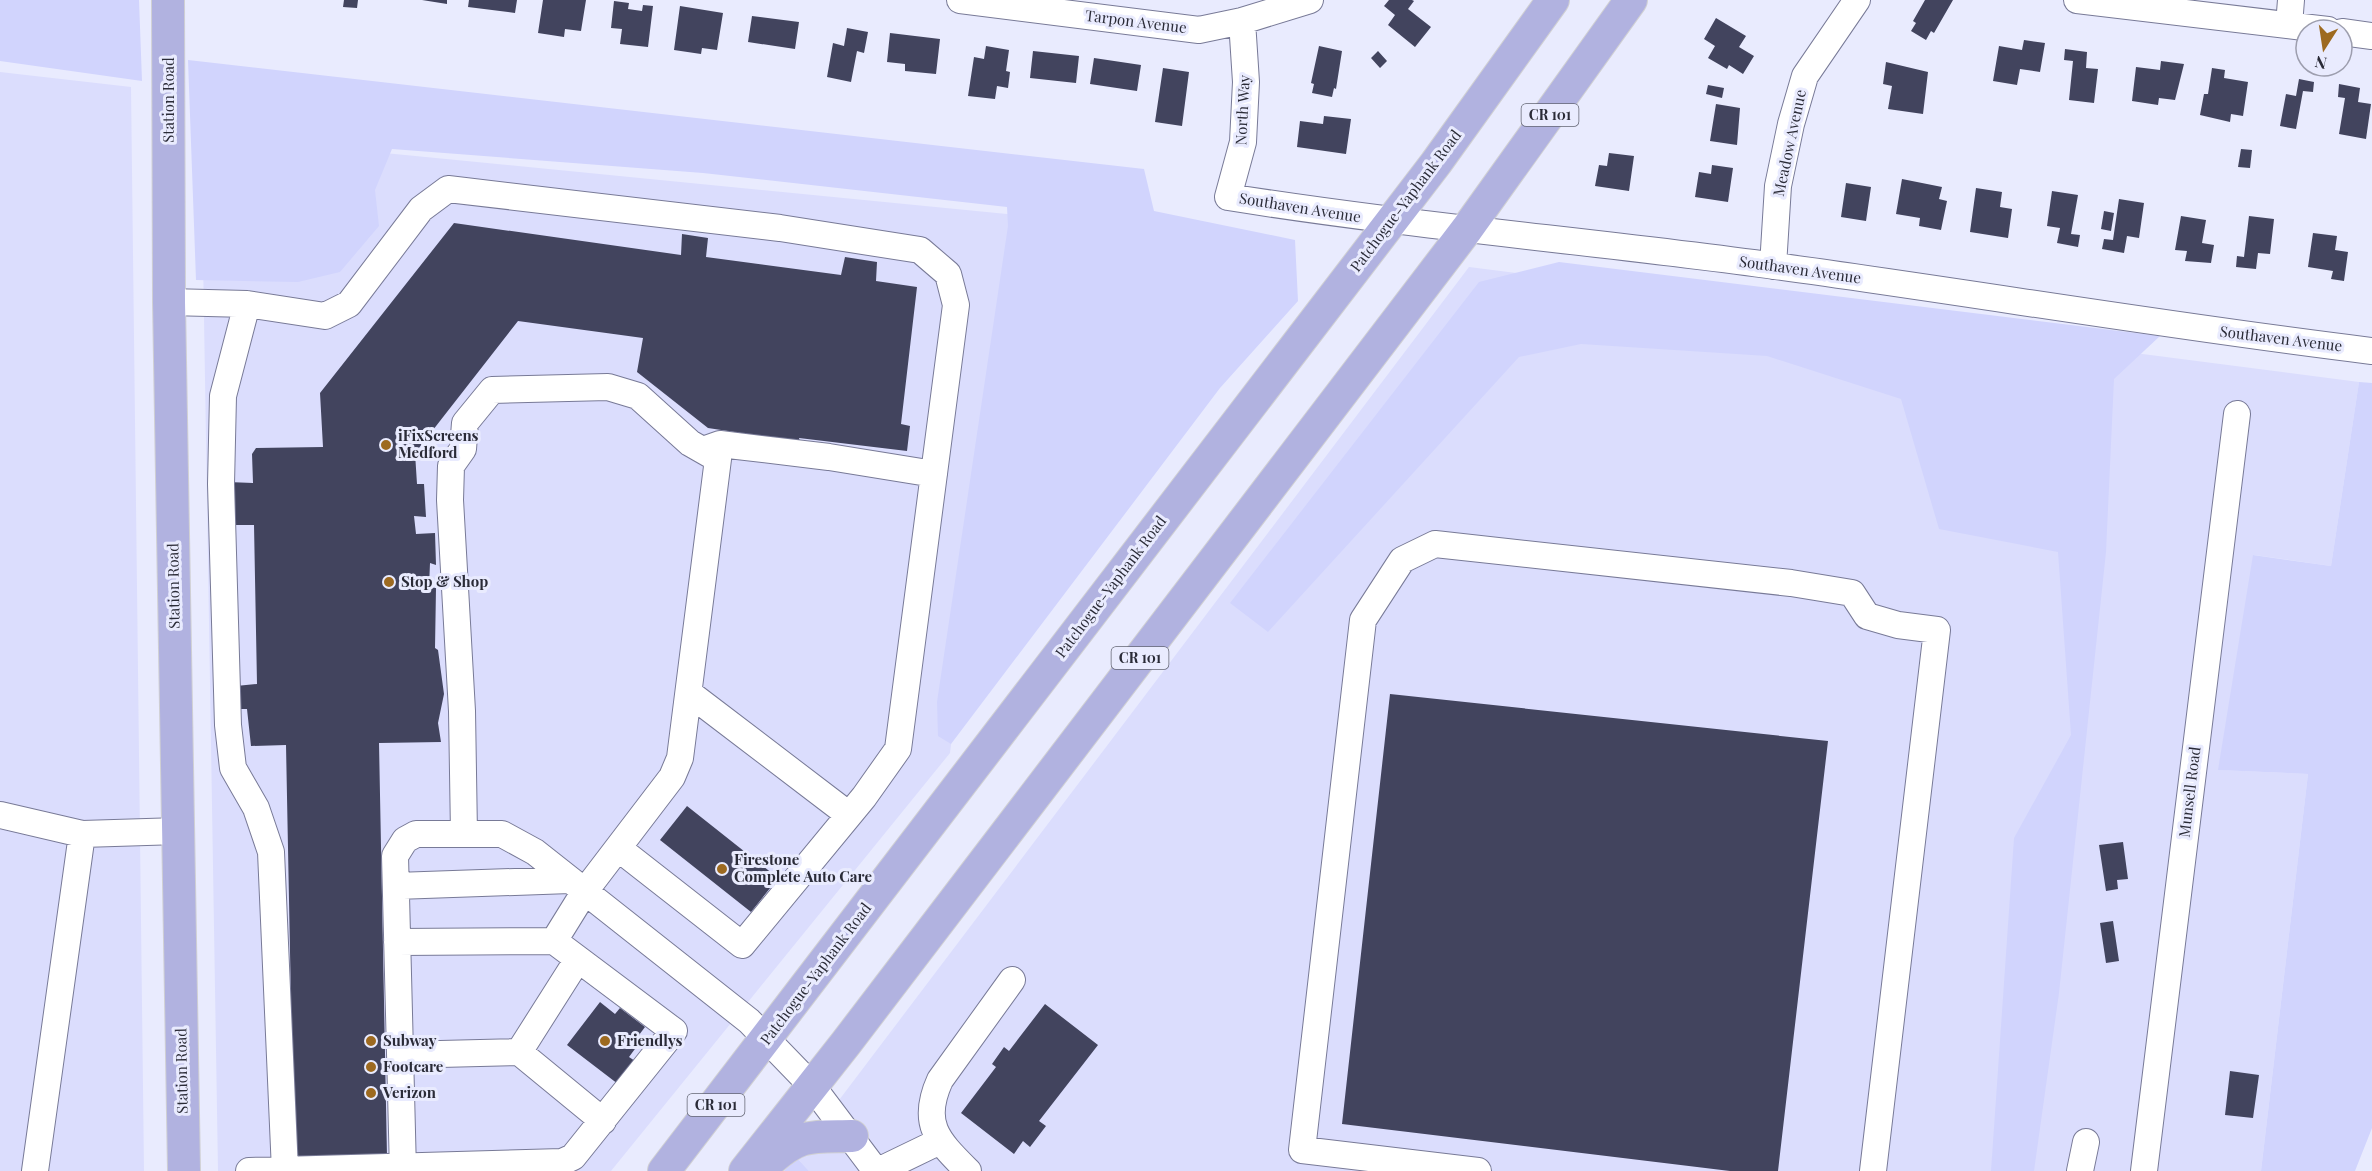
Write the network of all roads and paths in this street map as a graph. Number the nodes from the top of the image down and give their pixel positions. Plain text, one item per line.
1 (168, 0) edge
2 (960, 0) edge
3 (1310, 0) edge
4 (1553, 0) edge
5 (1631, 0) edge
6 (1857, 0) edge
7 (2077, 0) edge
8 (2290, 12) edge
9 (1242, 21) junction
10 (2354, 34) edge
11 (2372, 36) edge
12 (1228, 197) joint
13 (1391, 220) junction
14 (1467, 229) junction
15 (1773, 266) junction
16 (169, 302) junction
17 (247, 304) junction
18 (2372, 351) edge
19 (2236, 414) dead end
20 (702, 450) junction
21 (934, 474) junction
22 (689, 693) junction
23 (0, 815) edge
24 (849, 815) junction
25 (179, 831) junction
26 (82, 834) junction
27 (464, 834) junction
28 (618, 848) junction
29 (578, 885) junction
30 (396, 886) junction
31 (554, 941) junction
32 (397, 942) junction
33 (578, 959) junction
34 (1012, 980) dead end
35 (767, 1039) junction
36 (519, 1052) junction
37 (400, 1055) junction
38 (812, 1086) junction
39 (603, 1121) junction
40 (852, 1136) junction
41 (938, 1142) junction
42 (2086, 1142) dead end
43 (403, 1170) edge
44 (36, 1171) edge
45 (184, 1171) edge
46 (249, 1171) edge
47 (273, 1171) edge
48 (285, 1171) edge
49 (664, 1171) edge
50 (745, 1171) edge
51 (758, 1171) edge
52 (877, 1171) edge
53 (969, 1171) edge
54 (1478, 1171) edge
55 (1873, 1171) edge
56 (2080, 1171) edge
57 (2144, 1171) edge

1 - 16 main road, Station Road
2 - 9 street, Tarpon Avenue
3 - 9 street, Tarpon Avenue
4 - 13 main road, Patchogue-Yaphank Road / CR 101
5 - 14 main road, CR 101
6 - 15 street, Meadow Avenue
7 - 8 street
9 - 12 street, North Way
10 - 11 street
12 - 13 street, Southaven Avenue
13 - 14 street, Southaven Avenue
13 - 35 main road, Patchogue-Yaphank Road / CR 101
14 - 15 street, Southaven Avenue
14 - 38 main road, CR 101
15 - 18 street, Southaven Avenue
16 - 17 street
16 - 25 main road, Station Road
17 - 21 street
17 - 48 street
19 - 57 street, Munsell Road
20 - 21 street
20 - 22 street
20 - 27 street
21 - 24 street
22 - 24 street
22 - 28 street
23 - 26 street
24 - 28 street
25 - 26 street
25 - 45 main road, Station Road
26 - 44 street
27 - 29 street
27 - 30 street
28 - 29 street
29 - 30 street
29 - 31 street
29 - 35 street
30 - 32 street
31 - 32 street
31 - 33 street
32 - 37 street
33 - 36 street
33 - 39 street
34 - 41 street
35 - 38 street
35 - 49 main road, Patchogue-Yaphank Road / CR 101
36 - 37 street
36 - 39 street
37 - 43 street
38 - 40 street
38 - 50 main road, CR 101
39 - 43 street
40 - 51 main road
40 - 52 street
41 - 52 street
41 - 53 street
42 - 56 street
43 - 48 street
46 - 47 street
47 - 48 street
54 - 55 street

